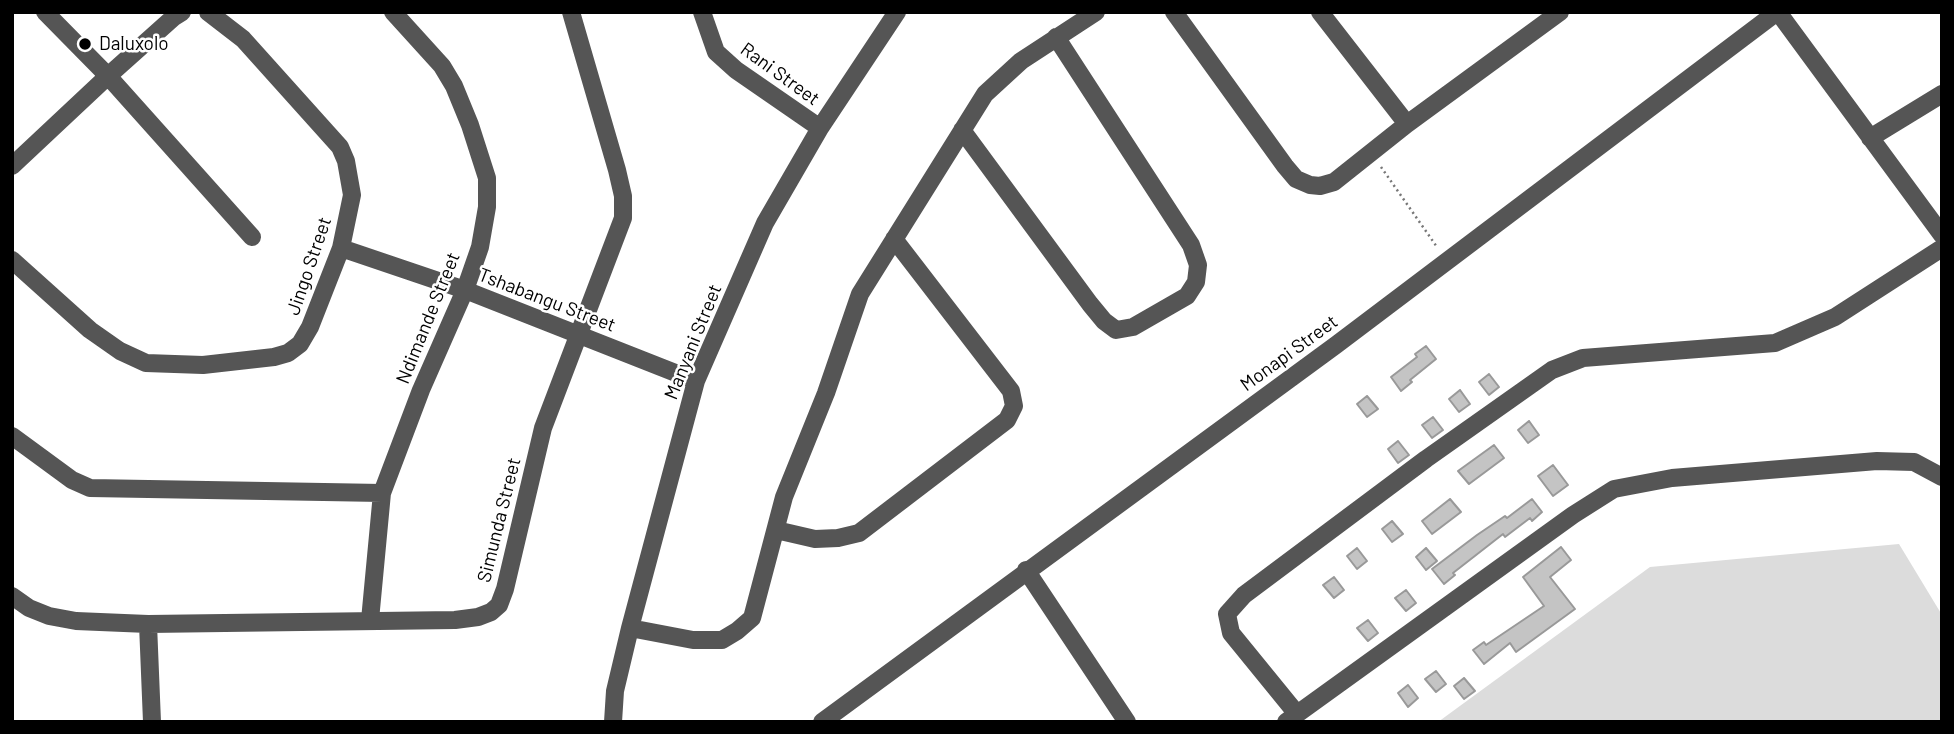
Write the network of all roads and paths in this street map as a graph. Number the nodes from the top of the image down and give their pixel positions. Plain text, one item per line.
1 (45, 12) edge
2 (182, 12) edge
3 (208, 12) edge
4 (393, 12) edge
5 (570, 12) edge
6 (702, 12) edge
7 (897, 12) edge
8 (1096, 12) edge
9 (1174, 12) edge
10 (1320, 12) edge
11 (1560, 12) edge
12 (1778, 12) edge
13 (1056, 37) junction
14 (108, 76) junction
15 (1942, 94) edge
16 (1406, 124) junction
17 (820, 128) junction
18 (962, 130) junction
19 (1870, 138) junction
20 (1372, 154) junction
21 (12, 166) edge
22 (1942, 235) edge
23 (252, 237) dead end
24 (894, 239) junction
25 (341, 248) junction
26 (1942, 248) edge
27 (12, 260) edge
28 (1447, 261) junction
29 (465, 290) junction
30 (579, 334) junction
31 (696, 381) junction
32 (15, 443) edge
33 (1942, 477) edge
34 (382, 493) junction
35 (776, 530) junction
36 (1026, 570) junction
37 (12, 596) edge
38 (370, 620) junction
39 (148, 624) junction
40 (630, 628) junction
41 (1292, 718) edge
42 (1124, 721) edge
43 (152, 722) edge
44 (613, 722) edge
45 (822, 722) edge

1 - 14 street
2 - 14 street
3 - 25 street, Jingo Street
4 - 29 street, Ndimande Street
5 - 30 street, Simunda Street
6 - 17 street, Rani Street
7 - 17 street, Manyani Street
8 - 13 street
9 - 20 street
10 - 16 street
11 - 16 street
12 - 19 street
12 - 28 street, Monapi Street
13 - 18 street
13 - 18 street
14 - 21 street
14 - 23 street
15 - 19 street
16 - 20 street
17 - 31 street, Manyani Street
18 - 24 street
19 - 22 street
20 - 28 path
24 - 35 street
24 - 35 street
25 - 27 street, Jingo Street
25 - 29 street, Tshabangu Street
26 - 41 street
28 - 36 street, Monapi Street
29 - 30 street, Tshabangu Street
29 - 34 street, Ndimande Street
30 - 31 street, Tshabangu Street
30 - 38 street, Simunda Street
31 - 40 street, Manyani Street
32 - 34 street
33 - 41 street
34 - 38 street, Ndimande Street
35 - 40 street
36 - 42 street
36 - 45 street, Monapi Street
37 - 39 street, Simunda Street
38 - 39 street, Simunda Street
39 - 43 street
40 - 44 street, Manyani Street

